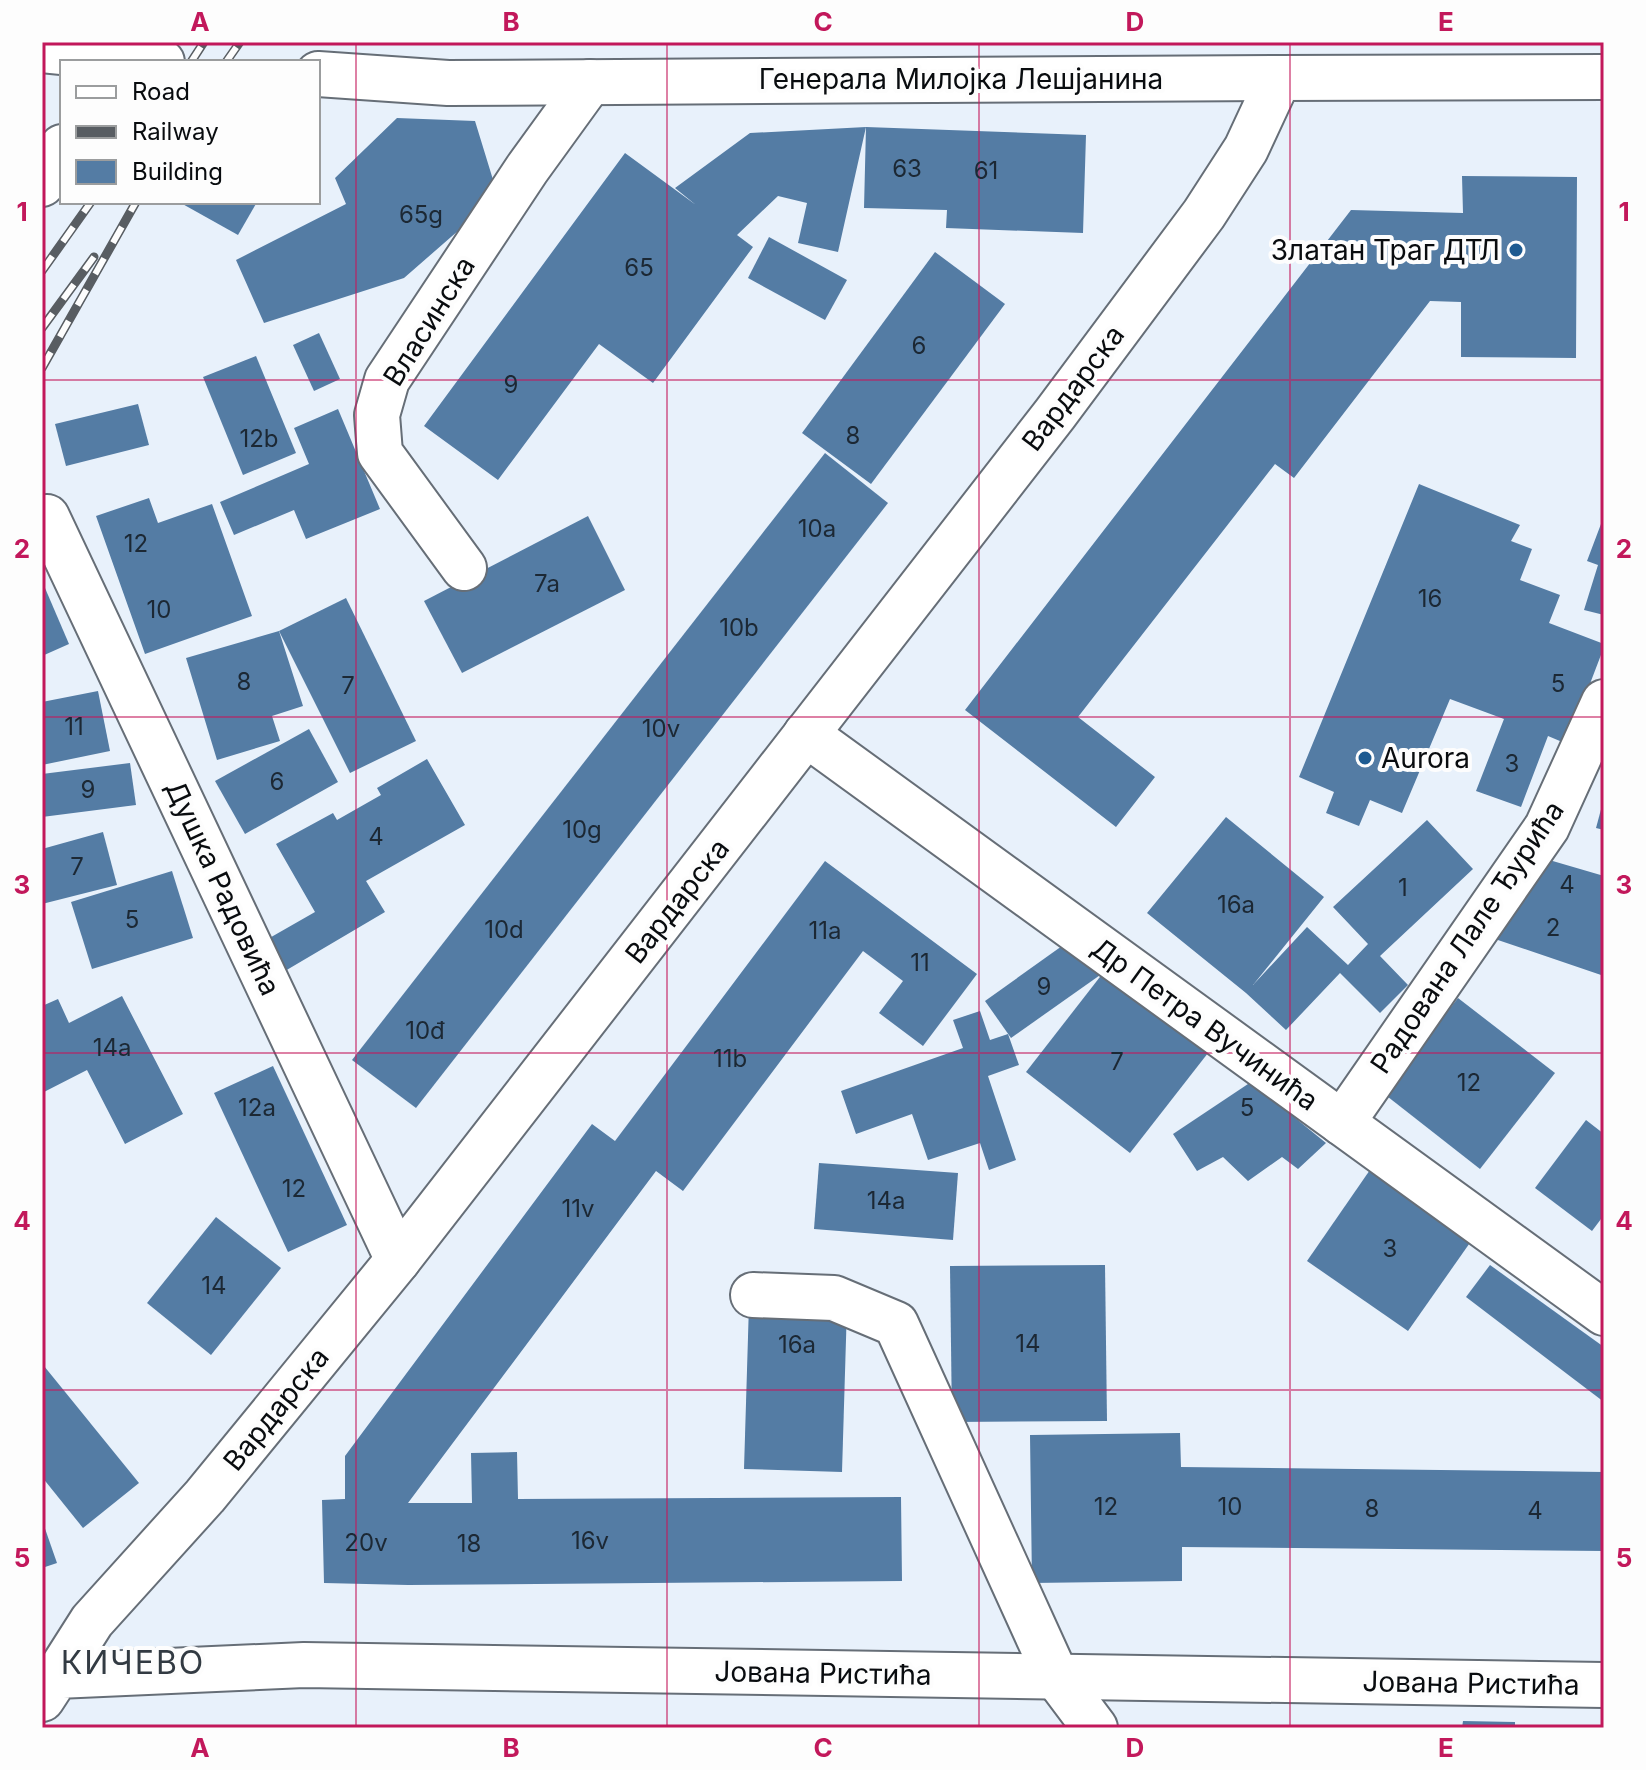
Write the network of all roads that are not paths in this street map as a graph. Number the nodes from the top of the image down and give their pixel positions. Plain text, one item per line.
1 (42, 50) edge
2 (102, 53) edge
3 (365, 59) edge
4 (149, 60) edge
5 (937, 61) edge
6 (320, 73) edge
7 (1604, 77) edge
8 (1279, 78) junction
9 (590, 82) junction
10 (60, 151) edge
11 (42, 184) edge
12 (47, 517) dead end
13 (464, 568) dead end
14 (1604, 702) edge
15 (806, 734) junction
16 (1342, 1123) junction
17 (398, 1260) junction
18 (753, 1295) dead end
19 (1604, 1313) edge
20 (1056, 1676) junction
21 (47, 1684) edge
22 (1604, 1685) edge
23 (1095, 1728) edge

1 - 2 street
2 - 4 street
3 - 6 street, Генерала Милојка Лешјанина
3 - 9 street, Генерала Милојка Лешјанина
5 - 8 street, Генерала Милојка Лешјанина
5 - 9 street, Генерала Милојка Лешјанина
7 - 8 street, Генерала Милојка Лешјанина
8 - 15 street, Вардарска
9 - 13 street, Власинска
10 - 11 street
12 - 17 street, Душка Радовића
14 - 16 street, Радована Лале Ђурића
15 - 16 street, Др Петра Вучинића
15 - 17 street, Вардарска
16 - 19 street, Др Петра Вучинића
17 - 21 street, Вардарска
18 - 20 street
20 - 21 street, Јована Ристића
20 - 22 street, Јована Ристића
20 - 23 street

